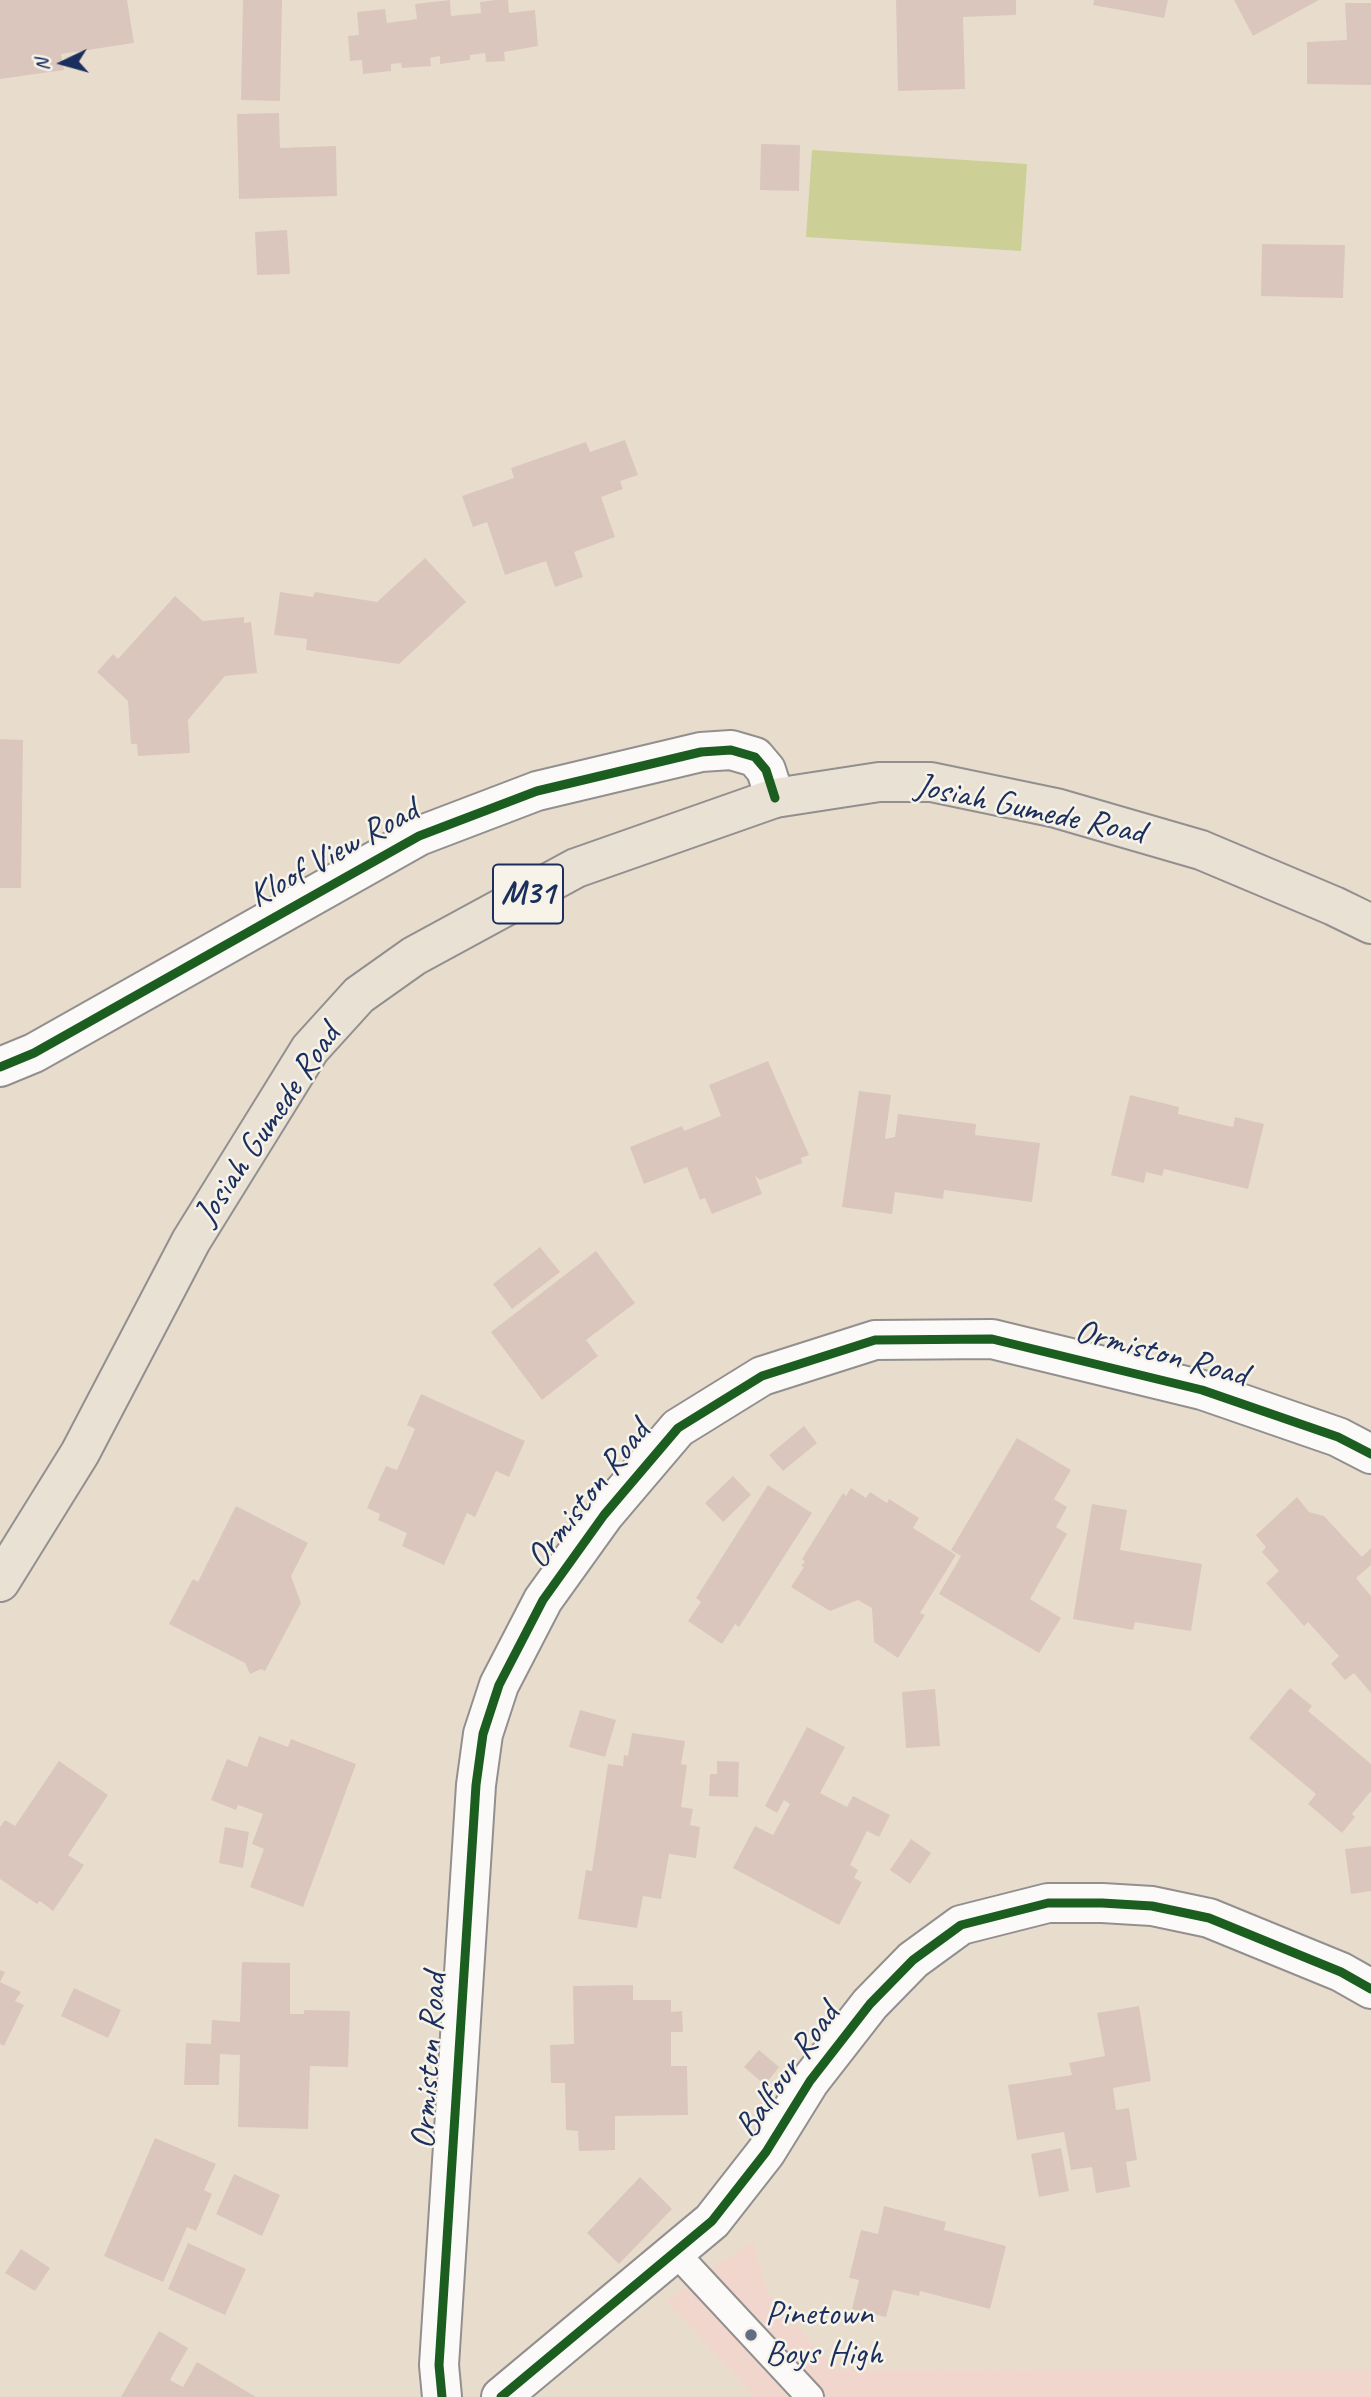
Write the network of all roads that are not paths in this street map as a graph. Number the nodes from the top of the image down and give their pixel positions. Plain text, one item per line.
1 (775, 798) junction
2 (1371, 924) edge
3 (0, 1067) edge
4 (1371, 1454) edge
5 (0, 1582) edge
6 (1371, 1989) edge
7 (675, 2252) junction
8 (442, 2397) edge
9 (501, 2397) edge
10 (810, 2397) edge

1 - 2 main road, Josiah Gumede Road / M31
1 - 3 street, Kloof View Road
1 - 5 main road, Josiah Gumede Road / M31
4 - 8 street, Ormiston Road
6 - 7 street, Balfour Road
7 - 9 street, Balfour Road
7 - 10 lane

